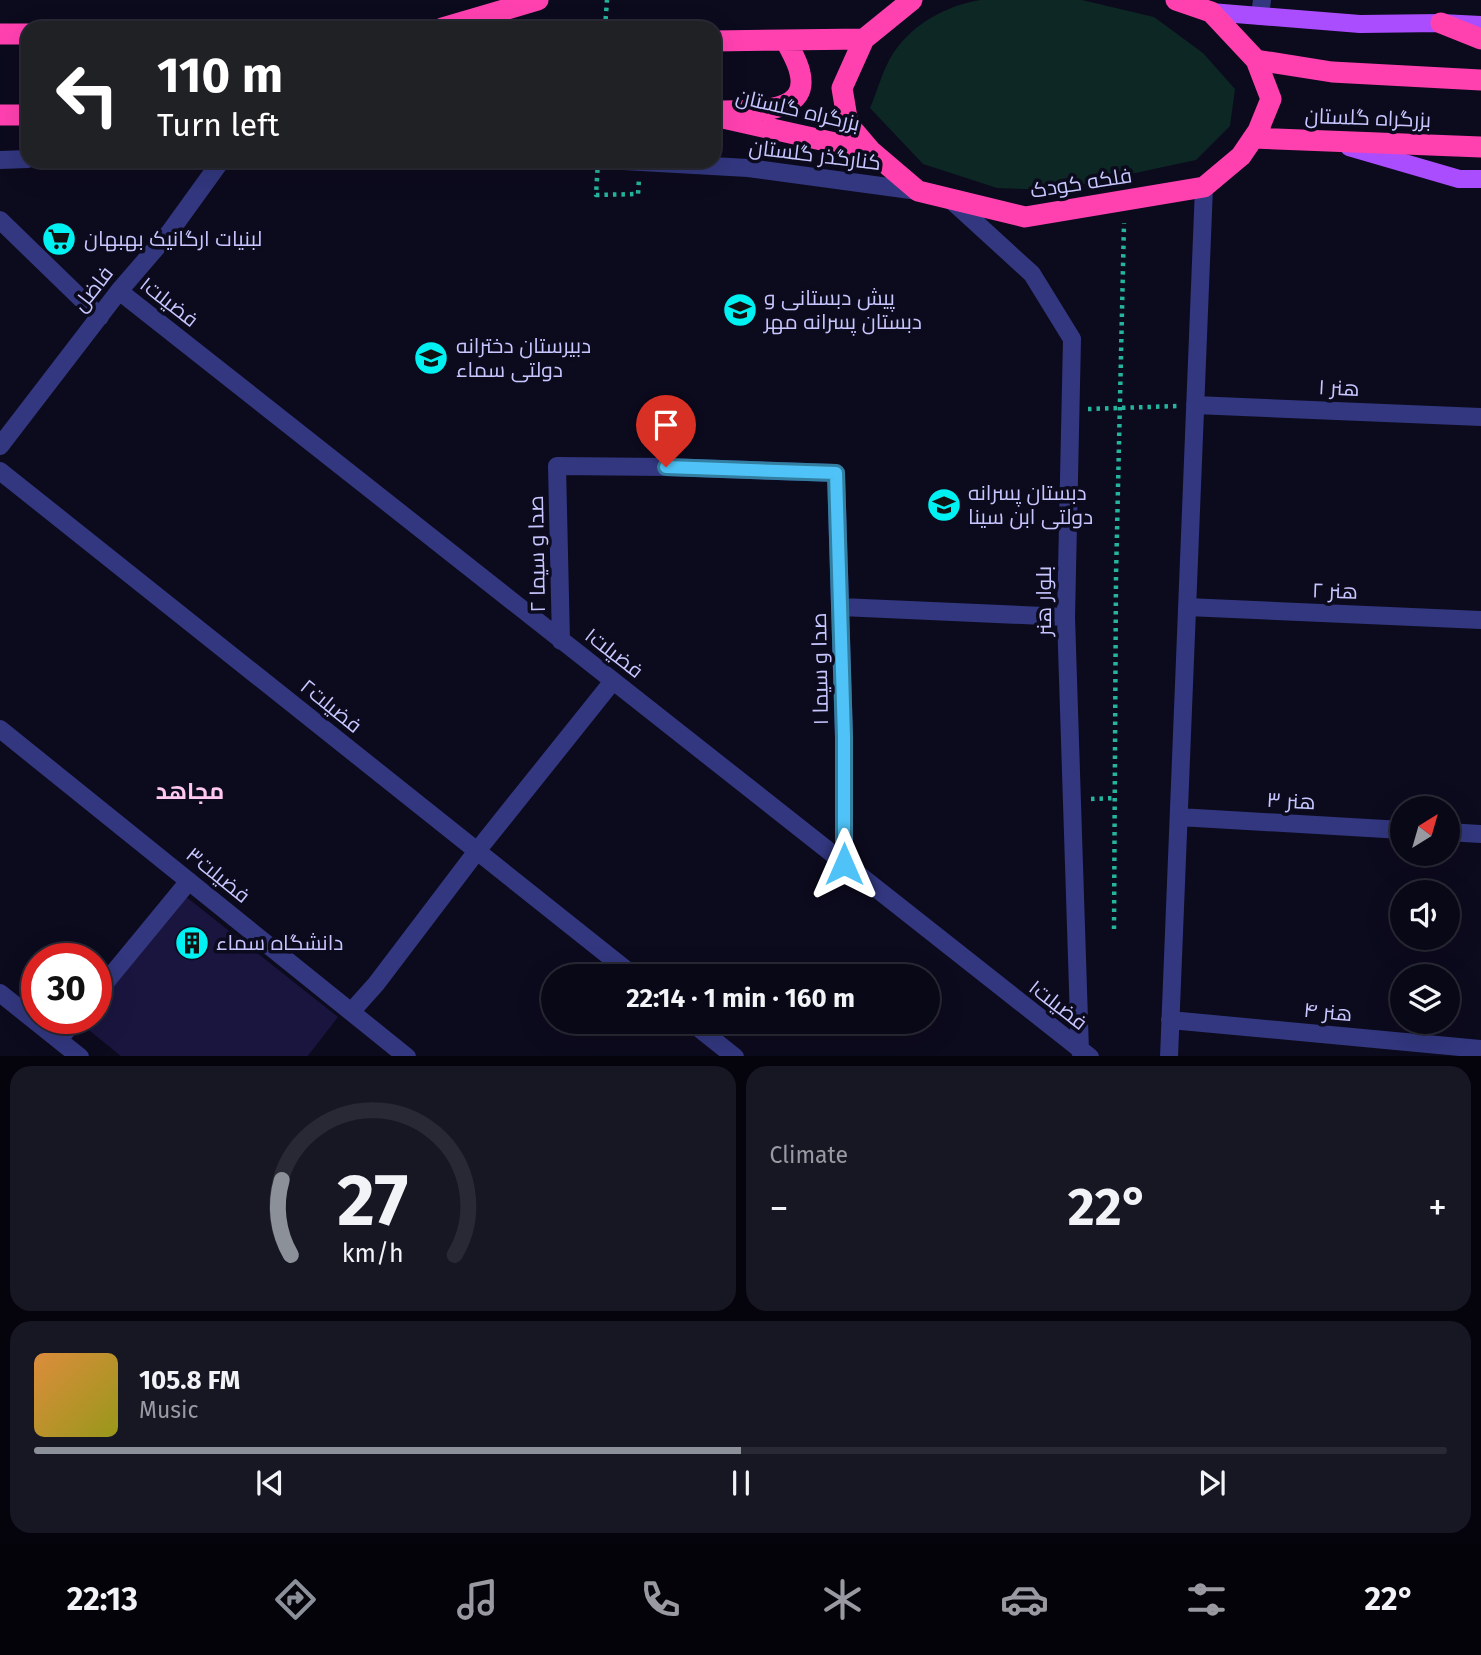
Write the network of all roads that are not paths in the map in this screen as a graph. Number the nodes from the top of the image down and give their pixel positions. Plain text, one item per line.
1 (538, 0) edge
2 (912, 0) edge
3 (1176, 0) edge
4 (1261, 8) edge
5 (1211, 12) junction
6 (466, 21) edge
7 (1441, 23) junction
8 (1481, 25) edge
9 (0, 34) edge
10 (21, 34) edge
11 (864, 39) junction
12 (1481, 39) edge
13 (721, 41) edge
14 (786, 41) junction
15 (1256, 60) junction
16 (1481, 80) edge
17 (721, 113) edge
18 (0, 115) edge
19 (21, 115) edge
20 (721, 116) edge
21 (1253, 138) junction
22 (1329, 141) junction
23 (1481, 146) edge
24 (871, 151) junction
25 (21, 159) edge
26 (0, 160) edge
27 (721, 166) edge
28 (217, 168) edge
29 (1481, 179) edge
30 (1204, 187) junction
31 (918, 191) junction
32 (949, 199) junction
33 (0, 220) edge
34 (119, 291) junction
35 (100, 317) junction
36 (1195, 405) junction
37 (1481, 418) edge
38 (0, 446) edge
39 (558, 466) joint
40 (0, 471) edge
41 (841, 607) junction
42 (1187, 607) junction
43 (1066, 617) junction
44 (1481, 620) edge
45 (561, 641) junction
46 (612, 681) junction
47 (0, 729) edge
48 (1179, 817) junction
49 (1390, 829) edge
50 (1460, 833) edge
51 (1481, 834) edge
52 (477, 851) junction
53 (844, 864) junction
54 (189, 881) junction
55 (619, 964) edge
56 (112, 975) edge
57 (0, 993) edge
58 (351, 1012) junction
59 (1170, 1020) junction
60 (64, 1034) edge
61 (707, 1034) edge
62 (59, 1040) junction
63 (1481, 1049) edge
64 (1085, 1054) edge
65 (80, 1056) edge
66 (405, 1056) edge
67 (735, 1056) edge
68 (1169, 1056) edge

1 - 6 highway
2 - 11 highway, فلکه کودک
3 - 5 highway, فلکه کودک
4 - 5 main road
4 - 7 main road
5 - 15 highway, فلکه کودک
7 - 8 main road
7 - 12 highway
9 - 10 highway
11 - 14 highway
11 - 24 highway, فلکه کودک
13 - 14 highway
14 - 17 highway
15 - 16 highway, بزرگراه گلستان
15 - 21 highway, فلکه کودک
18 - 19 highway
20 - 24 highway, بزرگراه گلستان
21 - 22 highway, بزرگراه گلستان
21 - 30 highway, فلکه کودک
22 - 23 highway, بزرگراه گلستان
22 - 29 main road
24 - 31 highway, فلکه کودک
25 - 26 street
27 - 31 street, کنارگذر گلستان
28 - 34 street, فاضل
30 - 32 highway, فلکه کودک
30 - 36 street
31 - 32 highway, فلکه کودک
32 - 43 street, بلوار هنر
33 - 35 street
34 - 35 street, فاضل
34 - 45 street, فضیلت۱
35 - 38 street, فاضل
36 - 37 street, هنر ۱
36 - 42 street
39 - 41 street, صدا و سیما ۱
39 - 45 street, صدا و سیما ۲
40 - 52 street, فضیلت۲
41 - 43 street
41 - 53 street, صدا و سیما ۱
42 - 44 street, هنر ۲
42 - 48 street
43 - 64 street, بلوار هنر
45 - 46 street, فضیلت۱
46 - 52 street
46 - 53 street, فضیلت۱
47 - 54 street, فضیلت۳
48 - 49 street, هنر ۳
48 - 59 street
50 - 51 street
52 - 55 street, فضیلت۲
52 - 58 street
53 - 64 street, فضیلت۱
54 - 56 street
54 - 58 street, فضیلت۳
57 - 62 street
58 - 66 street, فضیلت۳
59 - 63 street, هنر ۴
59 - 68 street
60 - 62 street
61 - 67 street
62 - 65 street

